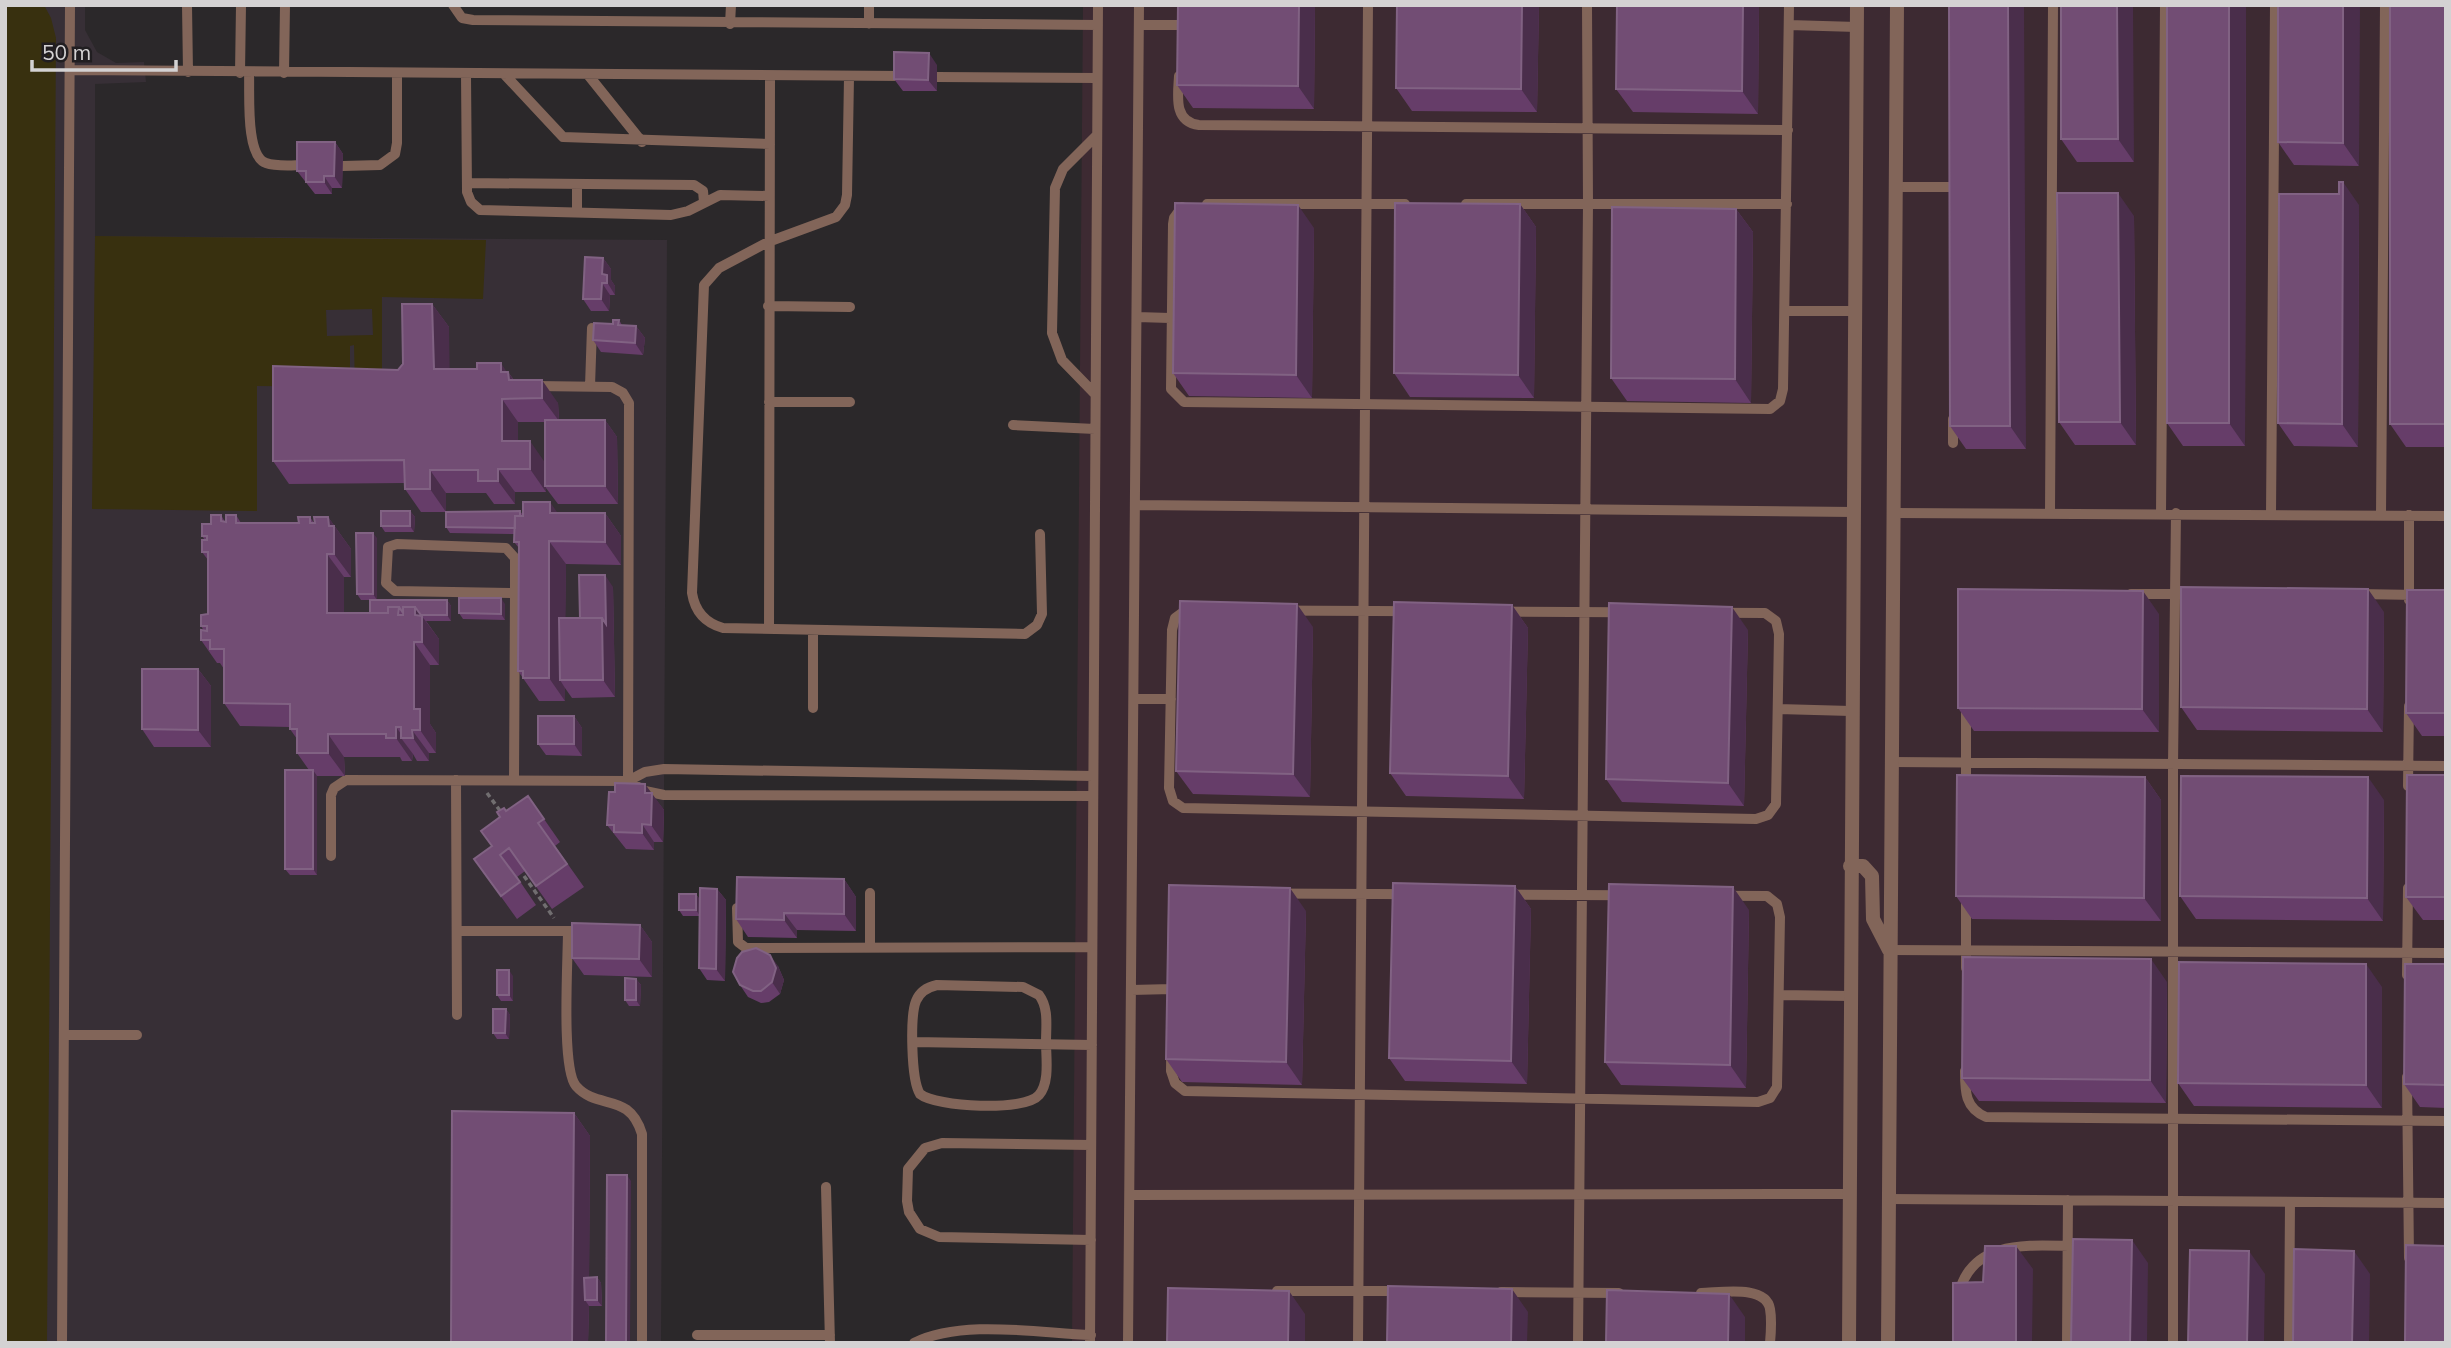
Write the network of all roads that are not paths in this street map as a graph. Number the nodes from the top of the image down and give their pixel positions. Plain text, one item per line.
1 (70, 5) edge
2 (187, 5) edge
3 (241, 5) edge
4 (285, 5) edge
5 (453, 5) edge
6 (731, 5) edge
7 (869, 5) edge
8 (1098, 5) edge
9 (1139, 5) edge
10 (1368, 5) edge
11 (1587, 5) edge
12 (1789, 5) edge
13 (1857, 5) edge
14 (1897, 5) edge
15 (2053, 5) edge
16 (2165, 5) edge
17 (2275, 5) edge
18 (2385, 5) edge
19 (730, 24) junction
20 (869, 24) junction
21 (1139, 24) junction
22 (1098, 25) junction
23 (1789, 25) junction
24 (1857, 27) junction
25 (1179, 38) edge
26 (1179, 65) edge
27 (70, 70) junction
28 (188, 72) junction
29 (244, 73) junction
30 (284, 73) junction
31 (397, 74) junction
32 (466, 75) junction
33 (505, 75) junction
34 (589, 76) junction
35 (903, 76) edge
36 (770, 77) junction
37 (849, 77) junction
38 (937, 77) dead end
39 (1097, 78) junction
40 (1588, 127) junction
41 (1367, 128) junction
42 (1788, 130) junction
43 (1096, 136) junction
44 (642, 142) junction
45 (770, 144) junction
46 (305, 165) edge
47 (342, 166) dead end
48 (1955, 173) edge
49 (467, 183) junction
50 (577, 185) junction
51 (1894, 187) junction
52 (1955, 187) junction
53 (769, 195) junction
54 (1954, 200) edge
55 (704, 202) junction
56 (1366, 204) junction
57 (1422, 204) edge
58 (1450, 204) edge
59 (1588, 204) junction
60 (1787, 204) junction
61 (577, 213) junction
62 (768, 242) junction
63 (768, 306) junction
64 (850, 307) dead end
65 (1786, 311) junction
66 (1855, 311) junction
67 (1137, 317) junction
68 (1170, 318) junction
69 (592, 328) edge
70 (527, 386) edge
71 (590, 386) junction
72 (1095, 394) junction
73 (769, 402) junction
74 (850, 402) dead end
75 (1953, 402) edge
76 (1365, 405) junction
77 (1586, 408) junction
78 (1013, 425) dead end
79 (1095, 429) junction
80 (1953, 443) edge
81 (1135, 505) junction
82 (1364, 509) junction
83 (1586, 510) junction
84 (1854, 512) junction
85 (2050, 512) junction
86 (1896, 513) junction
87 (2161, 513) junction
88 (2176, 513) junction
89 (2272, 514) junction
90 (2381, 515) junction
91 (2409, 516) junction
92 (2446, 516) edge
93 (1040, 534) dead end
94 (515, 593) junction
95 (2120, 594) edge
96 (2175, 594) junction
97 (2202, 594) edge
98 (2354, 594) edge
99 (2409, 594) junction
100 (2434, 595) edge
101 (2409, 608) edge
102 (1364, 611) junction
103 (1585, 612) junction
104 (769, 629) junction
105 (813, 630) junction
106 (1134, 699) junction
107 (1171, 699) junction
108 (1966, 699) edge
109 (2409, 700) edge
110 (813, 708) dead end
111 (1777, 709) junction
112 (1851, 711) junction
113 (1892, 762) junction
114 (1966, 763) junction
115 (2173, 765) junction
116 (2408, 766) junction
117 (2446, 766) edge
118 (803, 773) junction
119 (1093, 776) junction
120 (456, 780) junction
121 (514, 780) junction
122 (628, 781) junction
123 (802, 793) junction
124 (2408, 793) edge
125 (1093, 796) junction
126 (1966, 803) edge
127 (1362, 812) junction
128 (1583, 816) junction
129 (331, 856) dead end
130 (1850, 866) junction
131 (2408, 873) edge
132 (1966, 883) edge
133 (870, 893) dead end
134 (1361, 894) junction
135 (1582, 895) junction
136 (737, 899) edge
137 (458, 931) junction
138 (566, 931) junction
139 (581, 931) edge
140 (1092, 947) junction
141 (870, 948) junction
142 (1889, 950) junction
143 (1966, 950) junction
144 (2172, 952) junction
145 (2407, 953) junction
146 (2446, 953) edge
147 (1966, 978) edge
148 (2407, 981) edge
149 (1172, 989) junction
150 (1131, 990) junction
151 (1779, 995) junction
152 (1851, 996) junction
153 (457, 1015) dead end
154 (64, 1035) junction
155 (137, 1035) dead end
156 (914, 1042) junction
157 (1046, 1044) junction
158 (1092, 1045) junction
159 (1965, 1061) edge
160 (2407, 1065) edge
161 (1360, 1095) junction
162 (1580, 1099) junction
163 (2172, 1119) junction
164 (2407, 1120) junction
165 (2446, 1121) edge
166 (1091, 1144) junction
167 (827, 1187) dead end
168 (1850, 1194) junction
169 (1130, 1195) junction
170 (1359, 1195) junction
171 (1579, 1195) junction
172 (1888, 1199) junction
173 (2068, 1200) junction
174 (2173, 1201) junction
175 (2290, 1202) junction
176 (2410, 1202) junction
177 (2446, 1203) edge
178 (1091, 1240) junction
179 (2068, 1246) junction
180 (2409, 1266) edge
181 (1261, 1291) edge
182 (1359, 1291) junction
183 (1413, 1291) edge
184 (1496, 1292) edge
185 (1578, 1292) junction
186 (1632, 1293) edge
187 (1685, 1293) edge
188 (1956, 1310) edge
189 (949, 1331) junction
190 (697, 1335) dead end
191 (830, 1339) edge
192 (1091, 1339) edge
193 (62, 1343) edge
194 (642, 1343) edge
195 (914, 1343) edge
196 (945, 1343) edge
197 (1128, 1343) edge
198 (1358, 1343) edge
199 (1578, 1343) edge
200 (1770, 1343) edge
201 (1849, 1343) edge
202 (1888, 1343) edge
203 (2067, 1343) edge
204 (2173, 1343) edge
205 (2289, 1343) edge

1 - 27 lane
2 - 28 lane
3 - 29 lane
4 - 30 lane
5 - 19 lane
6 - 19 lane
7 - 20 lane
8 - 22 lane
9 - 21 lane
10 - 41 lane
11 - 40 lane
12 - 23 lane
13 - 24 street
14 - 51 street
15 - 85 lane
16 - 87 lane
17 - 89 lane
18 - 90 lane
19 - 20 lane
20 - 22 lane
21 - 25 lane
21 - 67 lane
22 - 39 lane
23 - 24 lane
23 - 42 lane
24 - 66 street
26 - 41 lane
27 - 28 lane
27 - 154 lane
28 - 29 lane
29 - 30 lane
29 - 46 lane
30 - 31 lane
31 - 32 lane
31 - 47 lane
32 - 33 lane
32 - 49 lane
33 - 34 lane
33 - 44 lane
34 - 36 lane
34 - 44 lane
35 - 37 lane
36 - 37 lane
36 - 45 lane
37 - 62 lane
38 - 39 lane
39 - 43 lane
40 - 41 lane
40 - 42 lane
40 - 59 lane
41 - 56 lane
42 - 60 lane
43 - 72 lane
43 - 72 lane
44 - 45 lane
45 - 53 lane
48 - 52 lane
49 - 50 lane
49 - 61 lane
50 - 55 lane
50 - 61 lane
51 - 52 lane
51 - 86 street
52 - 54 lane
53 - 55 lane
53 - 62 lane
55 - 61 lane
56 - 57 lane
56 - 68 lane
56 - 76 lane
58 - 59 lane
59 - 60 lane
59 - 77 lane
60 - 65 lane
62 - 63 lane
62 - 104 lane
63 - 64 lane
63 - 73 lane
65 - 66 lane
65 - 77 lane
66 - 84 street
67 - 68 lane
67 - 81 lane
68 - 76 lane
69 - 71 lane
70 - 71 lane
71 - 122 lane
72 - 79 lane
73 - 74 lane
73 - 104 lane
75 - 80 lane
76 - 77 lane
76 - 82 lane
77 - 83 lane
78 - 79 lane
79 - 119 lane
81 - 82 lane
81 - 106 lane
82 - 83 lane
82 - 102 lane
83 - 84 lane
83 - 103 lane
84 - 112 street
85 - 86 lane
85 - 87 lane
86 - 113 street
87 - 88 lane
88 - 89 lane
88 - 96 lane
89 - 90 lane
90 - 91 lane
91 - 92 lane
91 - 99 lane
93 - 105 lane
94 - 94 lane
94 - 121 lane
95 - 96 lane
96 - 97 lane
96 - 115 lane
98 - 99 lane
99 - 100 lane
99 - 101 lane
102 - 103 lane
102 - 107 lane
102 - 127 lane
103 - 111 lane
103 - 128 lane
104 - 105 lane
105 - 110 lane
106 - 107 lane
106 - 150 lane
107 - 127 lane
108 - 114 lane
109 - 116 lane
111 - 112 lane
111 - 128 lane
112 - 130 street
113 - 114 lane
113 - 142 street
114 - 115 lane
114 - 126 lane
115 - 116 lane
115 - 144 lane
116 - 117 lane
116 - 124 lane
118 - 119 lane
118 - 122 lane
118 - 123 lane
119 - 125 lane
120 - 121 lane
120 - 129 lane
120 - 137 lane
121 - 122 lane
122 - 123 lane
123 - 125 lane
125 - 140 lane
127 - 128 lane
127 - 134 lane
128 - 135 lane
130 - 142 street
130 - 152 street
131 - 145 lane
132 - 143 lane
133 - 141 lane
134 - 135 lane
134 - 149 lane
134 - 161 lane
135 - 151 lane
135 - 162 lane
136 - 141 lane
137 - 138 lane
137 - 153 lane
138 - 139 lane
138 - 194 lane
140 - 141 lane
140 - 158 lane
142 - 143 lane
142 - 172 street
143 - 144 lane
143 - 147 lane
144 - 145 lane
144 - 163 lane
145 - 146 lane
145 - 148 lane
149 - 150 lane
149 - 161 lane
150 - 169 lane
151 - 152 lane
151 - 162 lane
152 - 168 street
154 - 155 lane
154 - 193 lane
156 - 157 lane
156 - 157 lane
156 - 157 lane
157 - 158 lane
158 - 166 lane
159 - 163 lane
160 - 164 lane
161 - 162 lane
161 - 170 lane
162 - 171 lane
163 - 164 lane
163 - 174 lane
164 - 165 lane
164 - 176 lane
166 - 178 lane
166 - 178 lane
167 - 191 lane
168 - 171 lane
168 - 201 street
169 - 170 lane
169 - 197 lane
170 - 171 lane
170 - 182 lane
171 - 185 lane
172 - 173 lane
172 - 202 street
173 - 174 lane
173 - 179 lane
174 - 175 lane
174 - 204 lane
175 - 176 lane
175 - 205 lane
176 - 177 lane
176 - 180 lane
178 - 192 lane
179 - 188 lane
179 - 203 lane
181 - 182 lane
182 - 183 lane
182 - 198 lane
184 - 185 lane
185 - 186 lane
185 - 199 lane
187 - 200 lane
189 - 192 lane
189 - 195 lane
189 - 196 lane
190 - 191 lane

